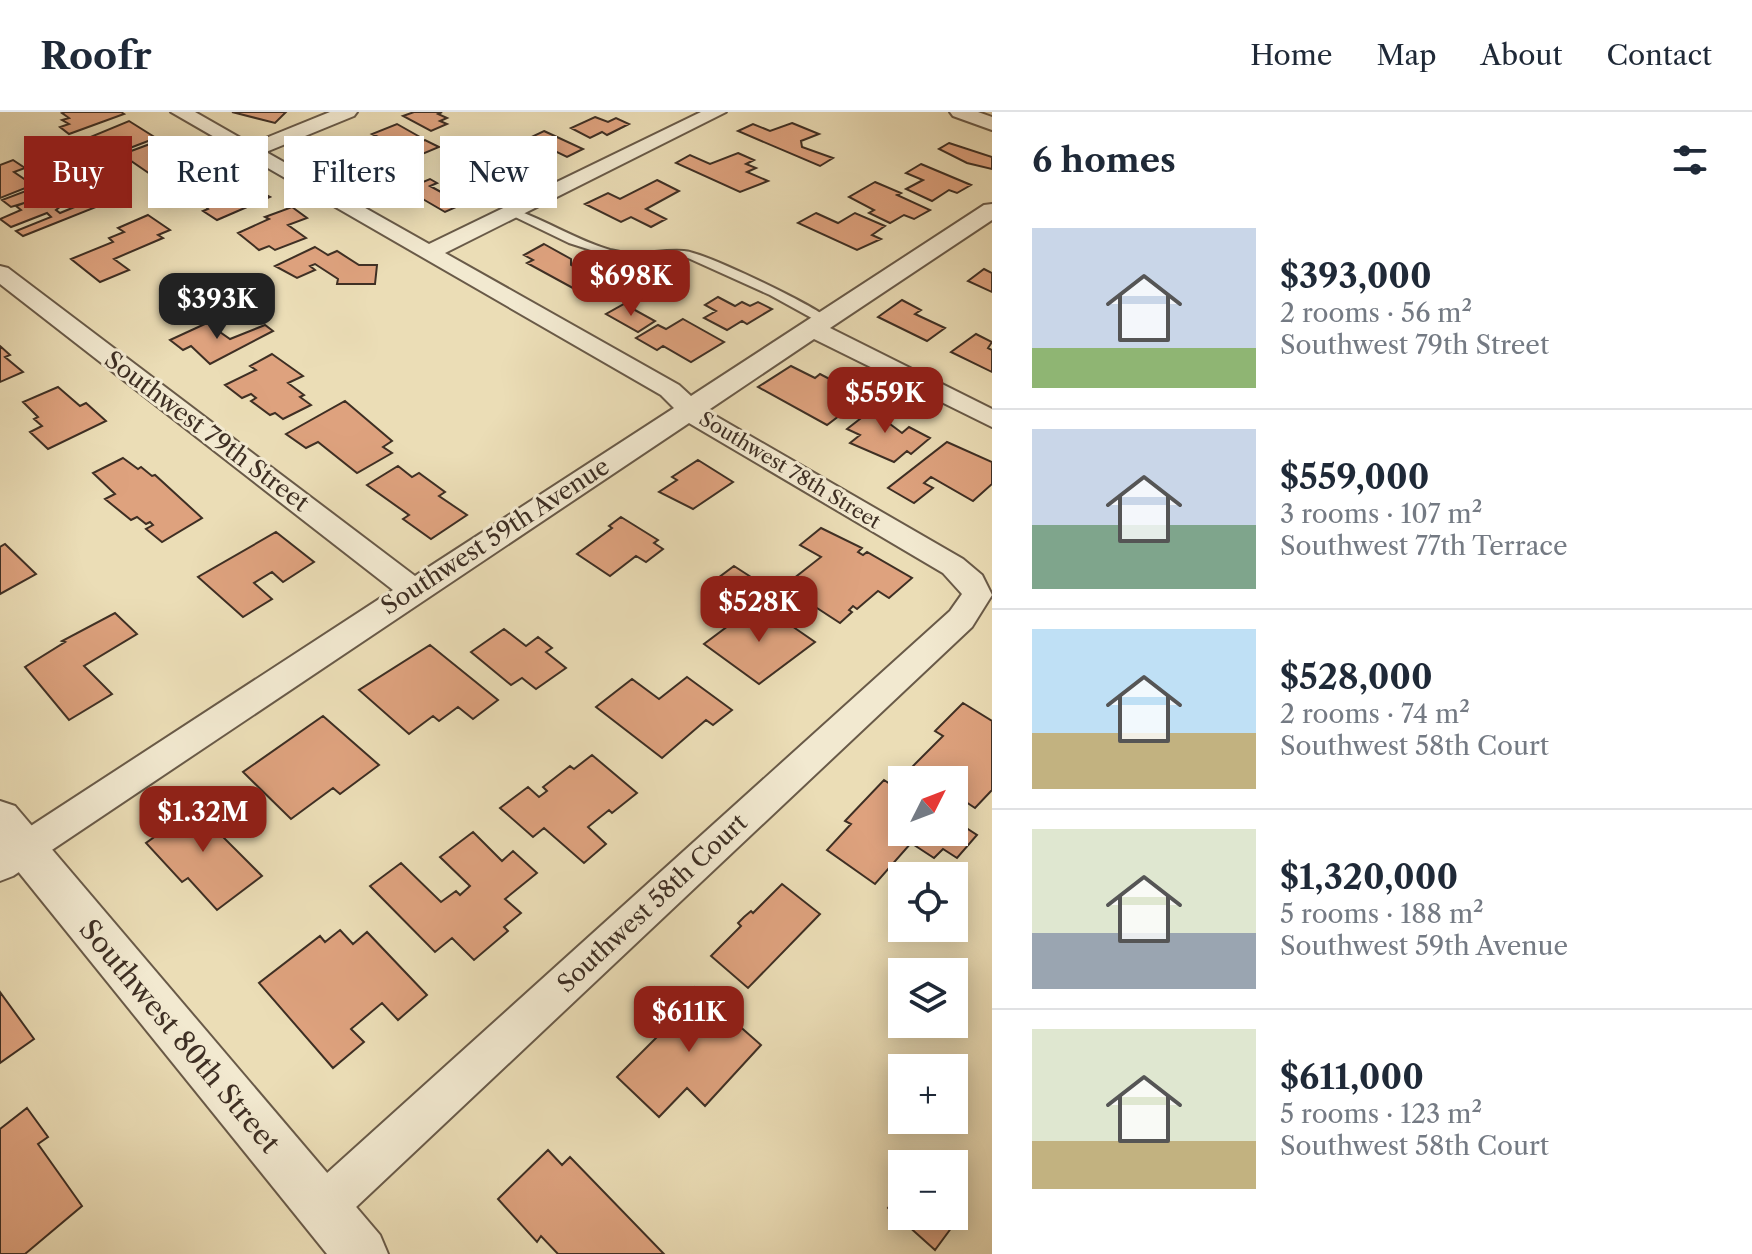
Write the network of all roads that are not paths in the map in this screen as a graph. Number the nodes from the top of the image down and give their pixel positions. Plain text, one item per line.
1 (181, 112) edge
2 (347, 112) edge
3 (716, 112) edge
4 (960, 112) edge
5 (992, 124) edge
6 (224, 136) edge
7 (268, 144) edge
8 (268, 161) edge
9 (992, 210) edge
10 (513, 212) junction
11 (430, 252) junction
12 (0, 273) edge
13 (816, 324) junction
14 (689, 408) junction
15 (992, 419) edge
16 (414, 590) junction
17 (977, 595) joint
18 (8, 843) edge
19 (322, 1208) junction
20 (361, 1254) edge

1 - 6 street, Southwest 78th Street
2 - 7 street
3 - 10 street
4 - 5 street
8 - 11 street, Southwest 78th Street
9 - 13 street, Southwest 59th Avenue
10 - 11 street
10 - 13 lane
11 - 14 street, Southwest 78th Street
12 - 16 street, Southwest 79th Street
13 - 14 street, Southwest 59th Avenue
13 - 15 street
14 - 16 street, Southwest 59th Avenue
14 - 17 street, Southwest 78th Street
16 - 18 street, Southwest 59th Avenue
17 - 19 street, Southwest 58th Court
18 - 19 street, Southwest 80th Street
19 - 20 street, Southwest 80th Street

